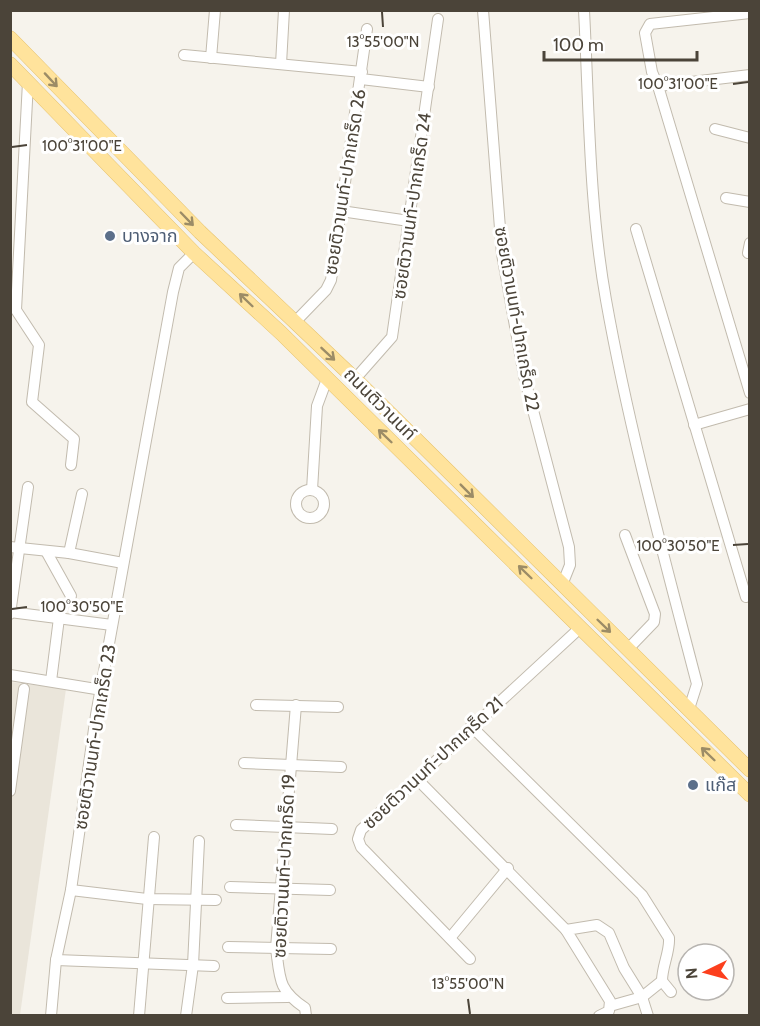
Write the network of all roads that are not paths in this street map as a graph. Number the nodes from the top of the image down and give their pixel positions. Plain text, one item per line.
1 (215, 10) edge
2 (284, 10) edge
3 (483, 10) edge
4 (584, 10) edge
5 (750, 13) edge
6 (438, 20) dead end
7 (367, 29) dead end
8 (10, 38) edge
9 (184, 55) dead end
10 (211, 58) junction
11 (10, 64) edge
12 (280, 64) junction
13 (750, 75) edge
14 (362, 76) junction
15 (28, 82) junction
16 (658, 86) junction
17 (429, 87) junction
18 (715, 129) dead end
19 (750, 138) edge
20 (726, 198) dead end
21 (750, 202) edge
22 (341, 211) junction
23 (409, 221) junction
24 (636, 229) dead end
25 (194, 253) junction
26 (295, 322) junction
27 (327, 379) junction
28 (355, 379) junction
29 (750, 393) edge
30 (750, 409) edge
31 (694, 425) junction
32 (71, 465) dead end
33 (28, 487) dead end
34 (312, 490) dead end
35 (82, 494) dead end
36 (625, 535) dead end
37 (15, 548) edge
38 (46, 551) junction
39 (69, 553) junction
40 (123, 563) junction
41 (562, 585) junction
42 (71, 596) dead end
43 (746, 597) dead end
44 (551, 598) junction
45 (11, 613) edge
46 (59, 618) junction
47 (112, 626) junction
48 (581, 627) junction
49 (628, 649) junction
50 (10, 675) edge
51 (51, 681) junction
52 (24, 688) dead end
53 (102, 690) junction
54 (256, 705) dead end
55 (296, 705) junction
56 (338, 707) dead end
57 (689, 709) junction
58 (16, 711) edge
59 (471, 726) junction
60 (244, 763) dead end
61 (290, 765) junction
62 (341, 767) dead end
63 (750, 770) edge
64 (416, 778) junction
65 (11, 786) edge
66 (10, 790) edge
67 (750, 795) edge
68 (236, 825) dead end
69 (285, 827) junction
70 (332, 829) dead end
71 (154, 837) dead end
72 (199, 841) dead end
73 (508, 868) junction
74 (230, 887) dead end
75 (281, 889) junction
76 (71, 890) junction
77 (330, 890) dead end
78 (147, 899) junction
79 (196, 899) junction
80 (216, 900) dead end
81 (566, 930) junction
82 (450, 938) junction
83 (228, 947) dead end
84 (276, 948) junction
85 (331, 949) dead end
86 (470, 959) dead end
87 (56, 960) junction
88 (142, 963) junction
89 (193, 965) junction
90 (214, 966) dead end
91 (662, 981) junction
92 (671, 992) dead end
93 (288, 997) junction
94 (642, 997) junction
95 (227, 998) dead end
96 (610, 1006) junction
97 (51, 1016) edge
98 (139, 1016) edge
99 (186, 1016) edge
100 (306, 1016) edge
101 (599, 1016) edge
102 (648, 1016) edge

1 - 10 street
2 - 12 street
3 - 41 street, ซอยติวานนท์-ปากเกร็ด 22
4 - 57 street
5 - 16 street
6 - 17 street, ซอยติวานนท์-ปากเกร็ด 24
7 - 14 street, ซอยติวานนท์-ปากเกร็ด 26
8 -> 26 main road, ถนนติวานนท์
9 - 10 street
10 - 12 street
11 - 15 main road, ถนนติวานนท์
12 - 14 street
13 - 16 street
14 - 17 street
14 - 22 street, ซอยติวานนท์-ปากเกร็ด 26
15 - 25 main road, ถนนติวานนท์
15 - 32 street
16 - 29 street
17 - 23 street, ซอยติวานนท์-ปากเกร็ด 24
18 - 19 street
20 - 21 street
22 - 23 street
22 - 26 street, ซอยติวานนท์-ปากเกร็ด 26
23 - 28 street, ซอยติวานนท์-ปากเกร็ด 24
24 - 31 street
27 -> 25 main road, ถนนติวานนท์
25 - 40 street, ซอยติวานนท์-ปากเกร็ด 23
26 -> 28 main road, ถนนติวานนท์
27 - 34 street
44 -> 27 main road, ถนนติวานนท์
28 -> 41 main road, ถนนติวานนท์
30 - 31 street
31 - 43 street
33 - 37 street
35 - 39 street
36 - 49 street
37 - 38 street
37 - 45 street
38 - 39 street
38 - 42 street
39 - 40 street
40 - 47 street, ซอยติวานนท์-ปากเกร็ด 23
41 - 44 main road
41 -> 49 main road, ถนนติวานนท์
44 - 48 main road, ถนนติวานนท์
45 - 46 street
46 - 47 street
46 - 51 street
47 - 53 street, ซอยติวานนท์-ปากเกร็ด 23
48 - 59 street, ซอยติวานนท์-ปากเกร็ด 21
67 -> 48 main road, ถนนติวานนท์
49 - 57 main road, ถนนติวานนท์
50 - 51 street
51 - 53 street
52 - 58 street
53 - 76 street, ซอยติวานนท์-ปากเกร็ด 23
54 - 55 street
55 - 56 street
55 - 61 street, ซอยติวานนท์-ปากเกร็ด 19
57 - 63 main road, ถนนติวานนท์
58 - 65 street
59 - 64 street, ซอยติวานนท์-ปากเกร็ด 21
59 - 91 street
60 - 61 street
61 - 62 street
61 - 69 street, ซอยติวานนท์-ปากเกร็ด 19
64 - 73 street
64 - 82 street, ซอยติวานนท์-ปากเกร็ด 21
65 - 66 street
68 - 69 street
69 - 70 street
69 - 75 street, ซอยติวานนท์-ปากเกร็ด 19
71 - 78 street
72 - 79 street
73 - 81 street
73 - 82 street
74 - 75 street
75 - 77 street
75 - 84 street, ซอยติวานนท์-ปากเกร็ด 19
76 - 78 street
76 - 87 street, ซอยติวานนท์-ปากเกร็ด 23
78 - 79 street
78 - 88 street
79 - 80 street
79 - 89 street
81 - 94 street
81 - 96 street
82 - 86 street, ซอยติวานนท์-ปากเกร็ด 21
83 - 84 street
84 - 85 street
84 - 93 street, ซอยติวานนท์-ปากเกร็ด 19
87 - 88 street
87 - 97 street, ซอยติวานนท์-ปากเกร็ด 23
88 - 89 street
88 - 98 street
89 - 90 street
89 - 99 street
91 - 92 street
91 - 94 street
93 - 95 street
93 - 100 street, ซอยติวานนท์-ปากเกร็ด 19
94 - 96 street
94 - 102 street
96 - 101 street

